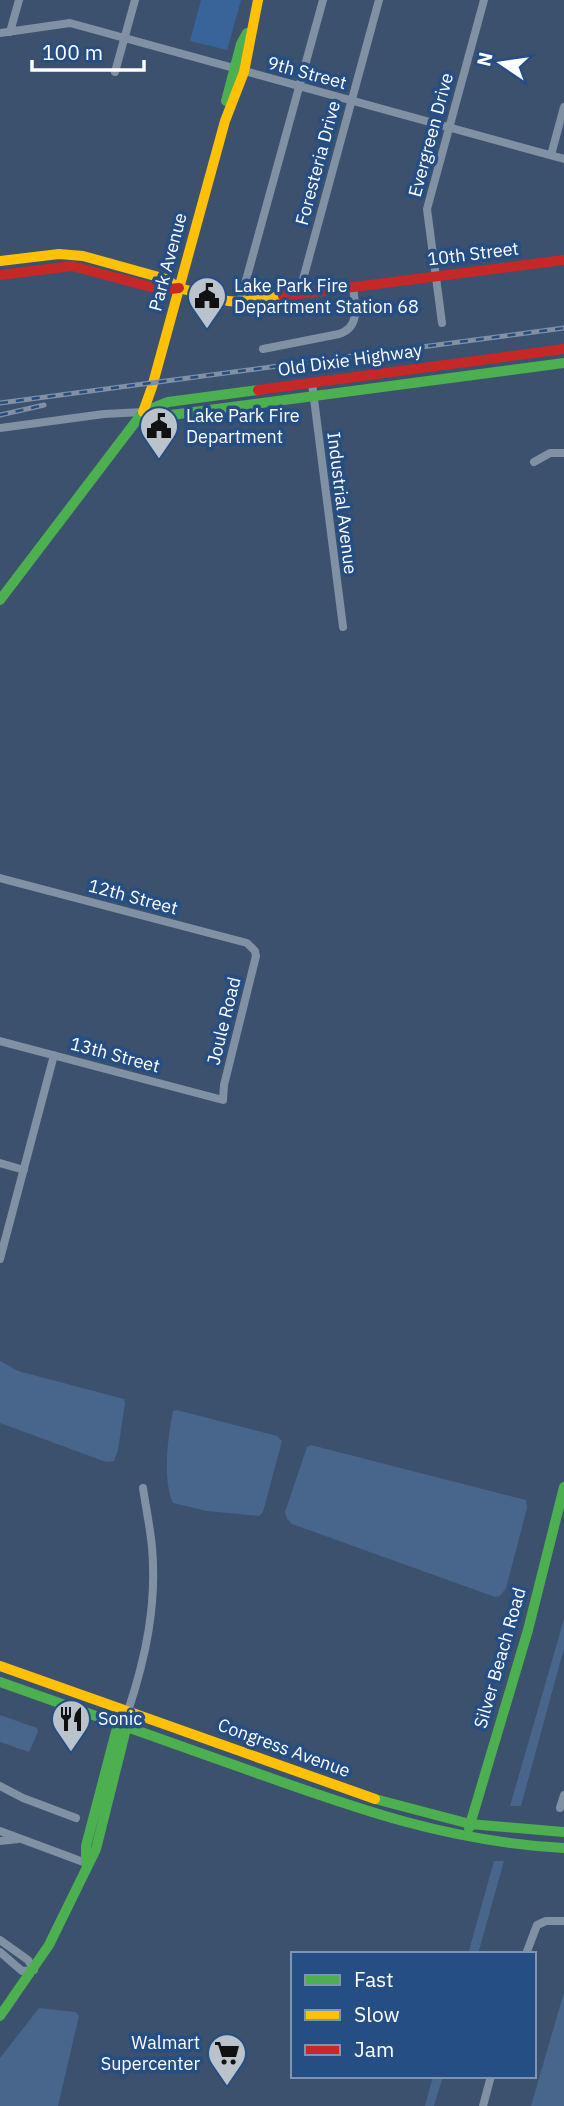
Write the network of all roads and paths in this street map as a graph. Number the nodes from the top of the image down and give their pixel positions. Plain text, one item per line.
1 (19, 0) edge
2 (135, 0) edge
3 (258, 0) edge
4 (323, 0) edge
5 (379, 0) edge
6 (484, 0) edge
7 (10, 32) junction
8 (0, 33) edge
9 (124, 38) junction
10 (239, 71) junction
11 (115, 72) dead end
12 (298, 86) junction
13 (351, 101) junction
14 (564, 107) edge
15 (450, 128) junction
16 (551, 155) junction
17 (564, 159) edge
18 (564, 260) edge
19 (0, 261) edge
20 (0, 275) edge
21 (436, 276) junction
22 (354, 287) junction
23 (179, 288) junction
24 (299, 294) junction
25 (240, 302) junction
26 (442, 323) dead end
27 (263, 349) dead end
28 (564, 349) edge
29 (564, 363) edge
30 (312, 383) junction
31 (313, 397) junction
32 (143, 412) junction
33 (0, 428) edge
34 (564, 453) edge
35 (534, 462) dead end
36 (0, 600) edge
37 (343, 627) dead end
38 (0, 878) edge
39 (255, 951) joint
40 (0, 1041) edge
41 (54, 1055) junction
42 (223, 1100) joint
43 (0, 1163) edge
44 (23, 1170) junction
45 (0, 1259) edge
46 (564, 1487) edge
47 (143, 1488) dead end
48 (0, 1666) edge
49 (0, 1682) edge
50 (128, 1711) junction
51 (123, 1726) junction
52 (0, 1786) edge
53 (564, 1795) edge
54 (560, 1808) dead end
55 (76, 1818) dead end
56 (470, 1824) junction
57 (0, 1830) edge
58 (564, 1832) edge
59 (466, 1838) junction
60 (28, 1840) junction
61 (0, 1841) edge
62 (564, 1848) edge
63 (86, 1863) junction
64 (564, 1921) edge
65 (0, 1940) edge
66 (0, 1952) edge
67 (527, 1952) edge
68 (33, 1970) junction
69 (0, 2016) edge
70 (490, 2078) edge
71 (483, 2106) edge

1 - 7 street
2 - 9 street
3 - 10 street, Park Avenue
4 - 12 street
5 - 13 street, Foresteria Drive
6 - 15 street, Evergreen Drive
7 - 8 street, 9th Street
7 - 9 street, 9th Street
9 - 10 street, 9th Street
9 - 11 street
10 - 12 street, 9th Street
10 - 23 street, Park Avenue
12 - 13 street, 9th Street
12 - 25 street
13 - 15 street, 9th Street
13 - 24 street, Foresteria Drive
14 - 16 street
15 - 16 street, 9th Street
15 - 21 street, Evergreen Drive
16 - 17 street, 9th Street
18 - 21 street, 10th Street
19 - 23 street, 10th Street
20 - 23 street, 10th Street
21 - 22 street, 10th Street
21 - 26 street, Evergreen Drive
22 - 24 street, 10th Street
22 - 27 street
23 - 25 street, 10th Street
23 - 32 street, Park Avenue
24 - 25 street, 10th Street
28 - 30 street, Old Dixie Highway
29 - 31 street, Old Dixie Highway
30 - 31 street, Industrial Avenue
30 - 32 street, Old Dixie Highway
31 - 32 street, Old Dixie Highway
31 - 37 street, Industrial Avenue
32 - 33 street
32 - 36 street
34 - 35 street
38 - 39 street, 12th Street
39 - 42 street, Joule Road
40 - 41 street, 13th Street
41 - 42 street, 13th Street
41 - 44 street
43 - 44 street
44 - 45 street
46 - 56 street, Silver Beach Road
47 - 50 street
48 - 50 street, Congress Avenue
49 - 51 street, Congress Avenue
50 - 51 street
50 - 56 street, Congress Avenue
51 - 59 street, Congress Avenue
51 - 63 street
52 - 55 street
53 - 54 street
56 - 58 street, Congress Avenue
56 - 59 street, Silver Beach Road
57 - 60 street
59 - 62 street, Congress Avenue
60 - 61 street
60 - 63 street
63 - 68 street
64 - 67 street
65 - 68 street
66 - 68 street
68 - 69 street
70 - 71 street

